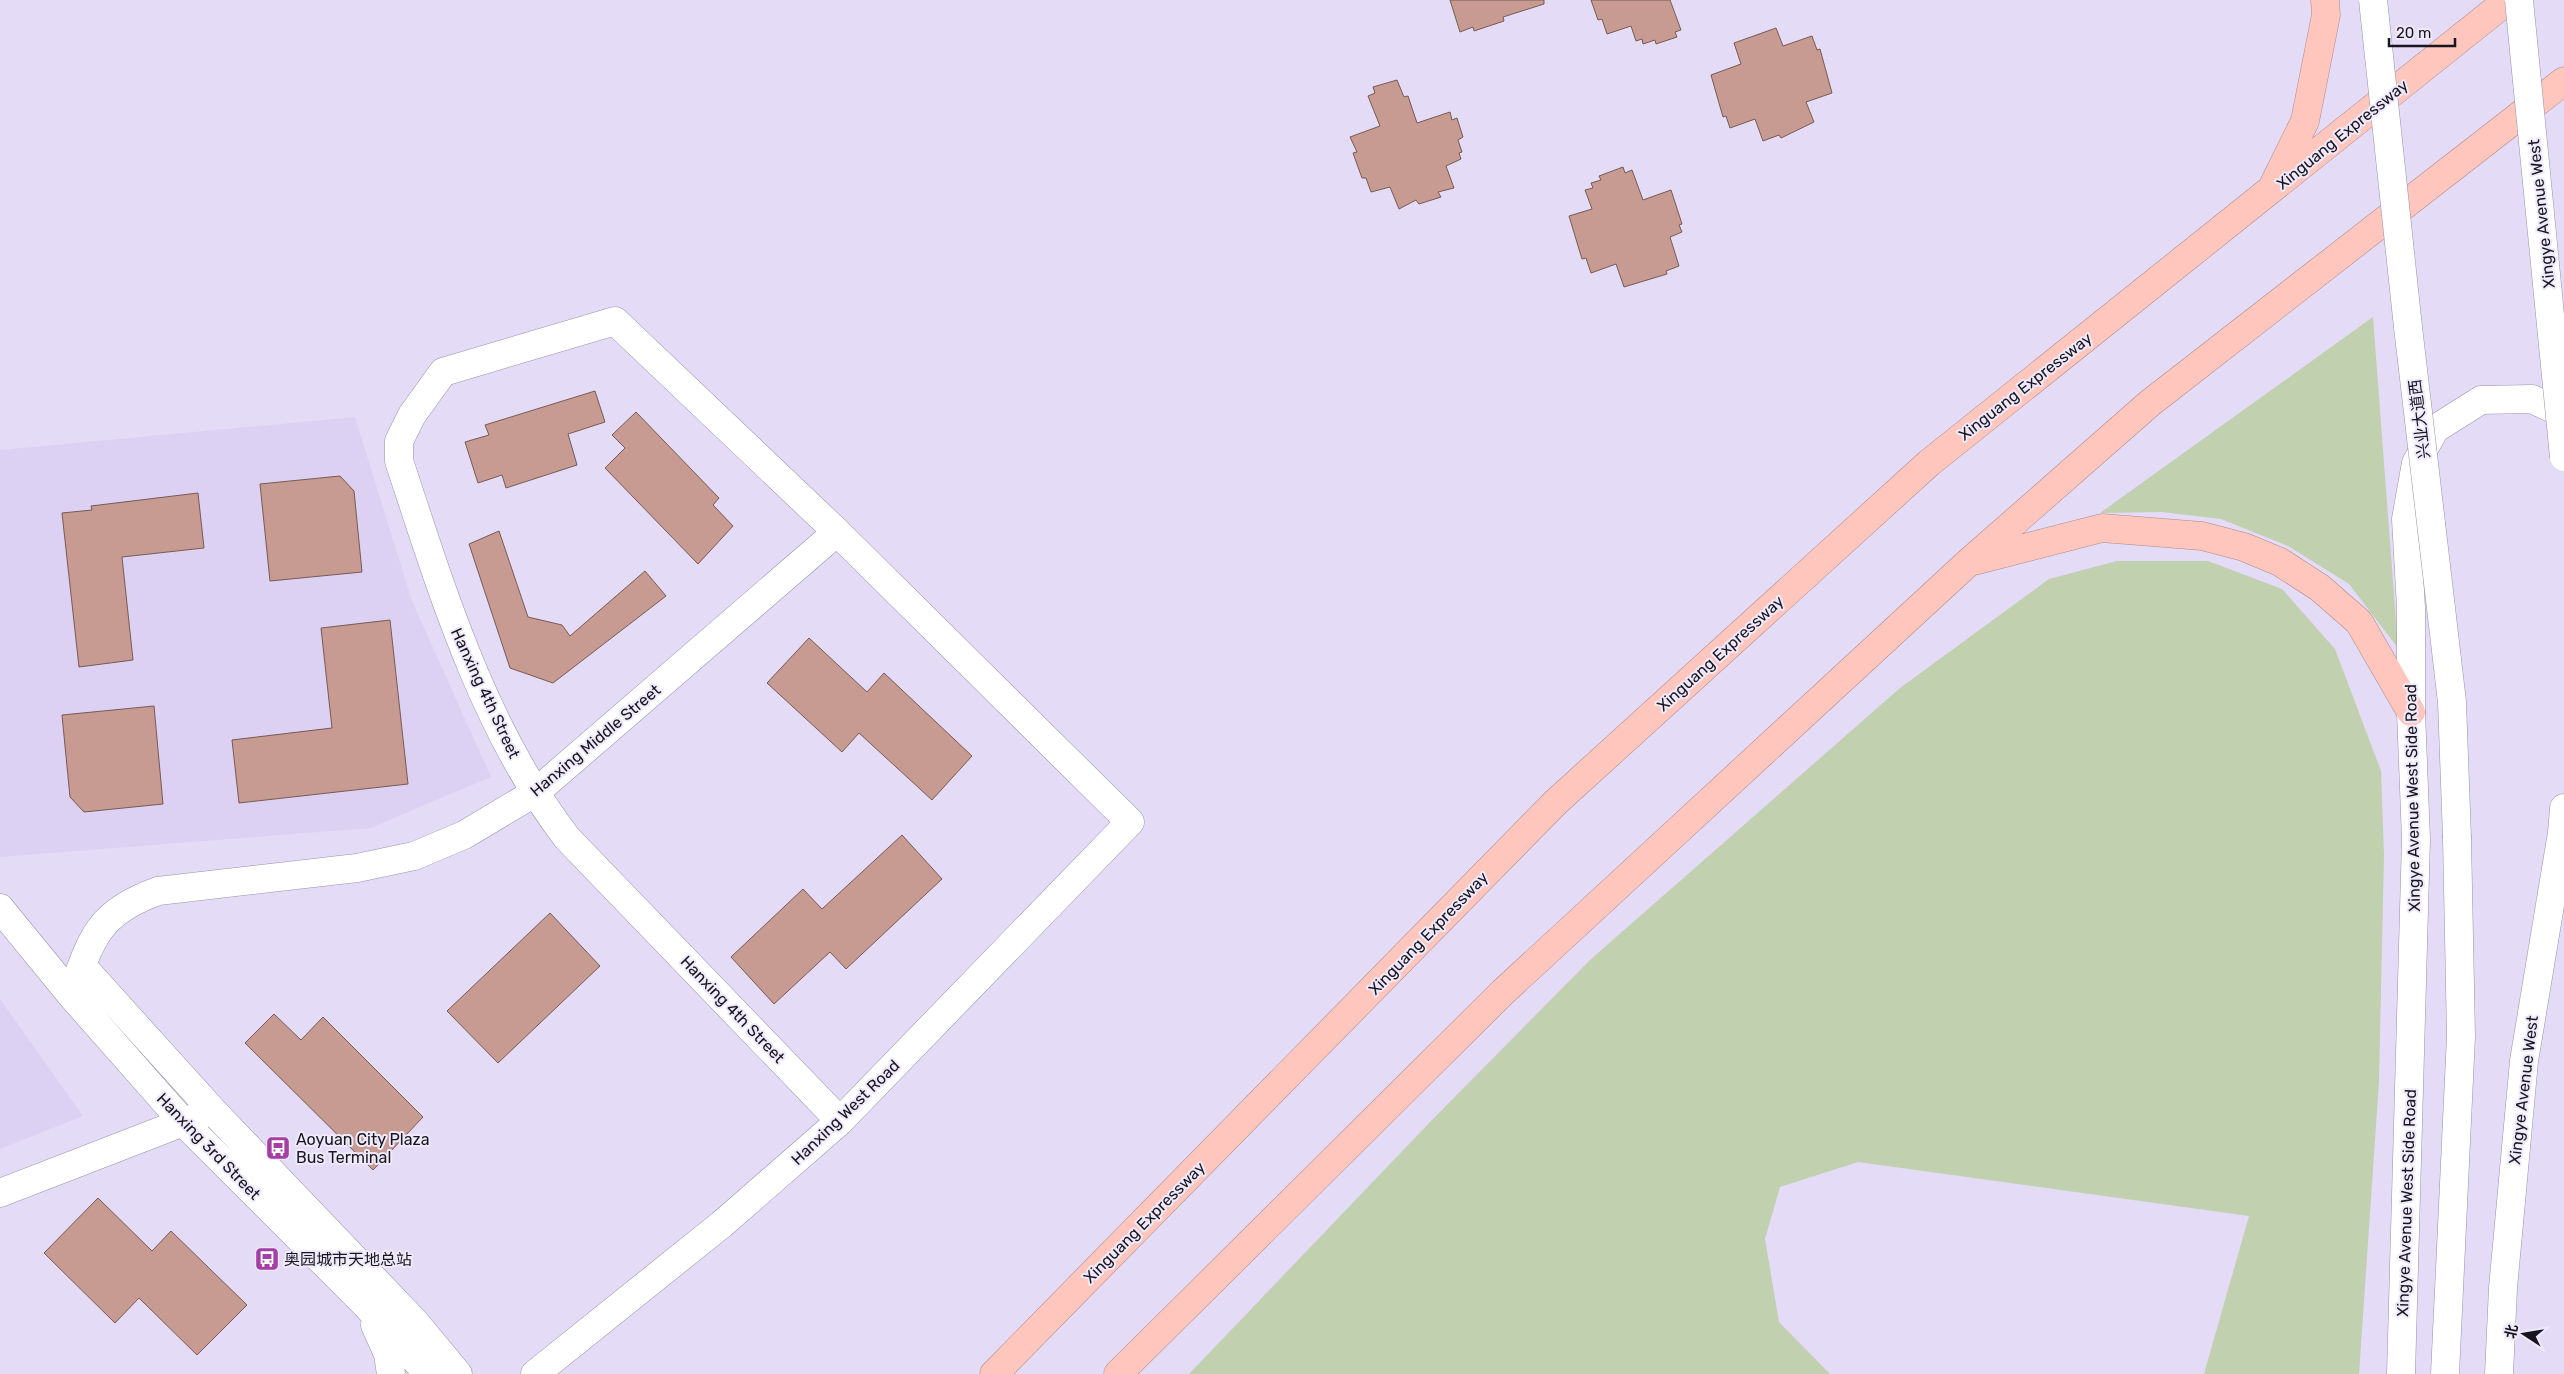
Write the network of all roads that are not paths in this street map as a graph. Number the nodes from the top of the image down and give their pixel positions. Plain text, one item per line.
1 (2325, 0) edge
2 (2373, 0) edge
3 (2508, 0) edge
4 (2519, 0) edge
5 (2564, 81) edge
6 (2270, 192) junction
7 (2564, 414) edge
8 (2564, 457) edge
9 (837, 532) junction
10 (1970, 562) junction
11 (2410, 712) junction
12 (536, 792) junction
13 (2563, 820) edge
14 (0, 908) edge
15 (82, 966) junction
16 (71, 994) junction
17 (213, 1112) junction
18 (840, 1121) junction
19 (184, 1122) junction
20 (0, 1193) edge
21 (366, 1305) junction
22 (391, 1374) edge
23 (428, 1374) edge
24 (458, 1374) edge
25 (535, 1374) edge
26 (994, 1374) edge
27 (1118, 1374) edge
28 (2401, 1374) edge
29 (2445, 1374) edge
30 (2499, 1374) edge

1 - 6 highway
2 - 29 street, 兴业大道西, bridge
3 - 6 highway, Xinguang Expressway
4 - 8 street, Xingye Avenue West, bridge
5 - 10 highway
6 - 26 highway, Xinguang Expressway
7 - 11 street, Xingye Avenue West Side Road
9 - 12 street, Hanxing Middle Street
9 - 12 street, Hanxing 4th Street
9 - 18 street, Hanxing West Road
10 - 11 highway
10 - 27 highway
11 - 28 street, Xingye Avenue West Side Road
12 - 15 street, Hanxing Middle Street
12 - 18 street, Hanxing 4th Street
13 - 30 street, Xingye Avenue West
14 - 16 street, Hanxing 3rd Street
15 - 16 street, Hanxing Middle Street
15 - 17 street, Hanxing 3rd Street
16 - 19 street, Hanxing 3rd Street
17 - 19 street
17 - 24 street, Hanxing 3rd Street
18 - 25 street, Hanxing West Road
19 - 20 street
19 - 21 street, Hanxing 3rd Street
21 - 22 street
21 - 23 street, Hanxing 3rd Street

